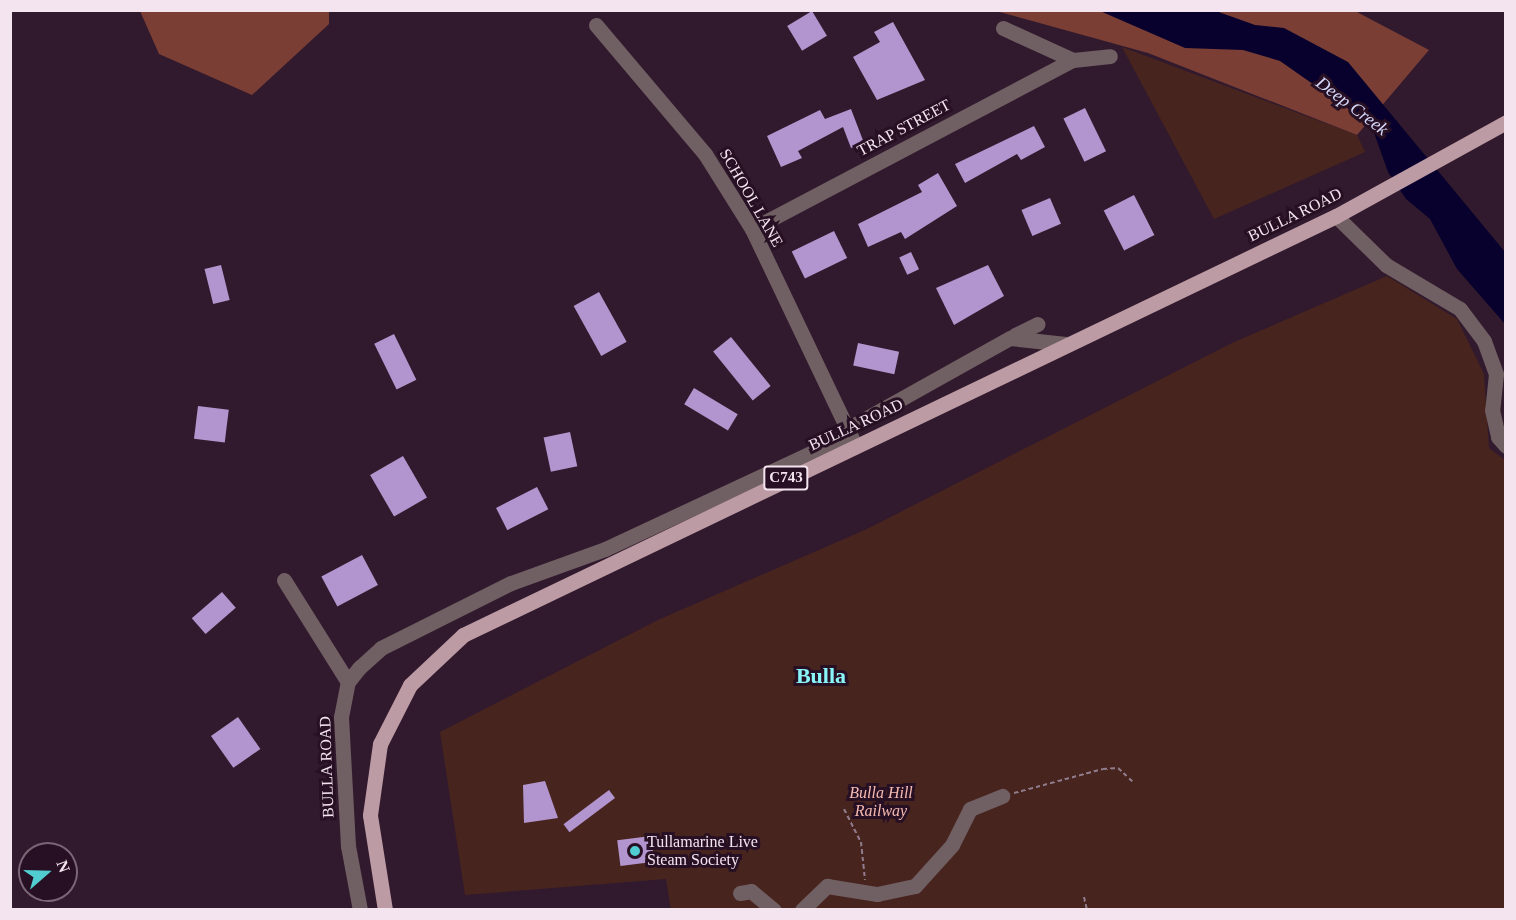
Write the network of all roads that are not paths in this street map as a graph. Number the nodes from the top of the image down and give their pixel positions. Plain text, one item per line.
1 (596, 25) dead end
2 (1003, 28) dead end
3 (1035, 40) junction
4 (1110, 56) dead end
5 (1073, 60) junction
6 (1042, 76) junction
7 (1506, 122) edge
8 (1336, 216) junction
9 (752, 229) junction
10 (1038, 324) dead end
11 (1010, 338) junction
12 (1066, 344) junction
13 (851, 437) junction
14 (1506, 446) edge
15 (284, 580) dead end
16 (348, 682) junction
17 (1003, 796) road end
18 (740, 893) dead end
19 (360, 909) edge
20 (385, 909) edge
21 (774, 909) edge
22 (802, 909) edge

1 - 9 street, SCHOOL LANE
2 - 3 street
3 - 5 street
3 - 6 street
4 - 5 street
5 - 6 street, TRAP STREET
6 - 9 street, TRAP STREET
7 - 8 main road, BULLA ROAD / C743
8 - 12 main road, BULLA ROAD / C743
8 - 14 street
9 - 13 street, SCHOOL LANE
10 - 11 street
11 - 12 street
11 - 13 street
12 - 13 main road, BULLA ROAD / C743
13 - 16 street, BULLA ROAD
13 - 20 main road, BULLA ROAD / C743
15 - 16 street
16 - 19 street, BULLA ROAD
17 - 22 street
18 - 21 street

